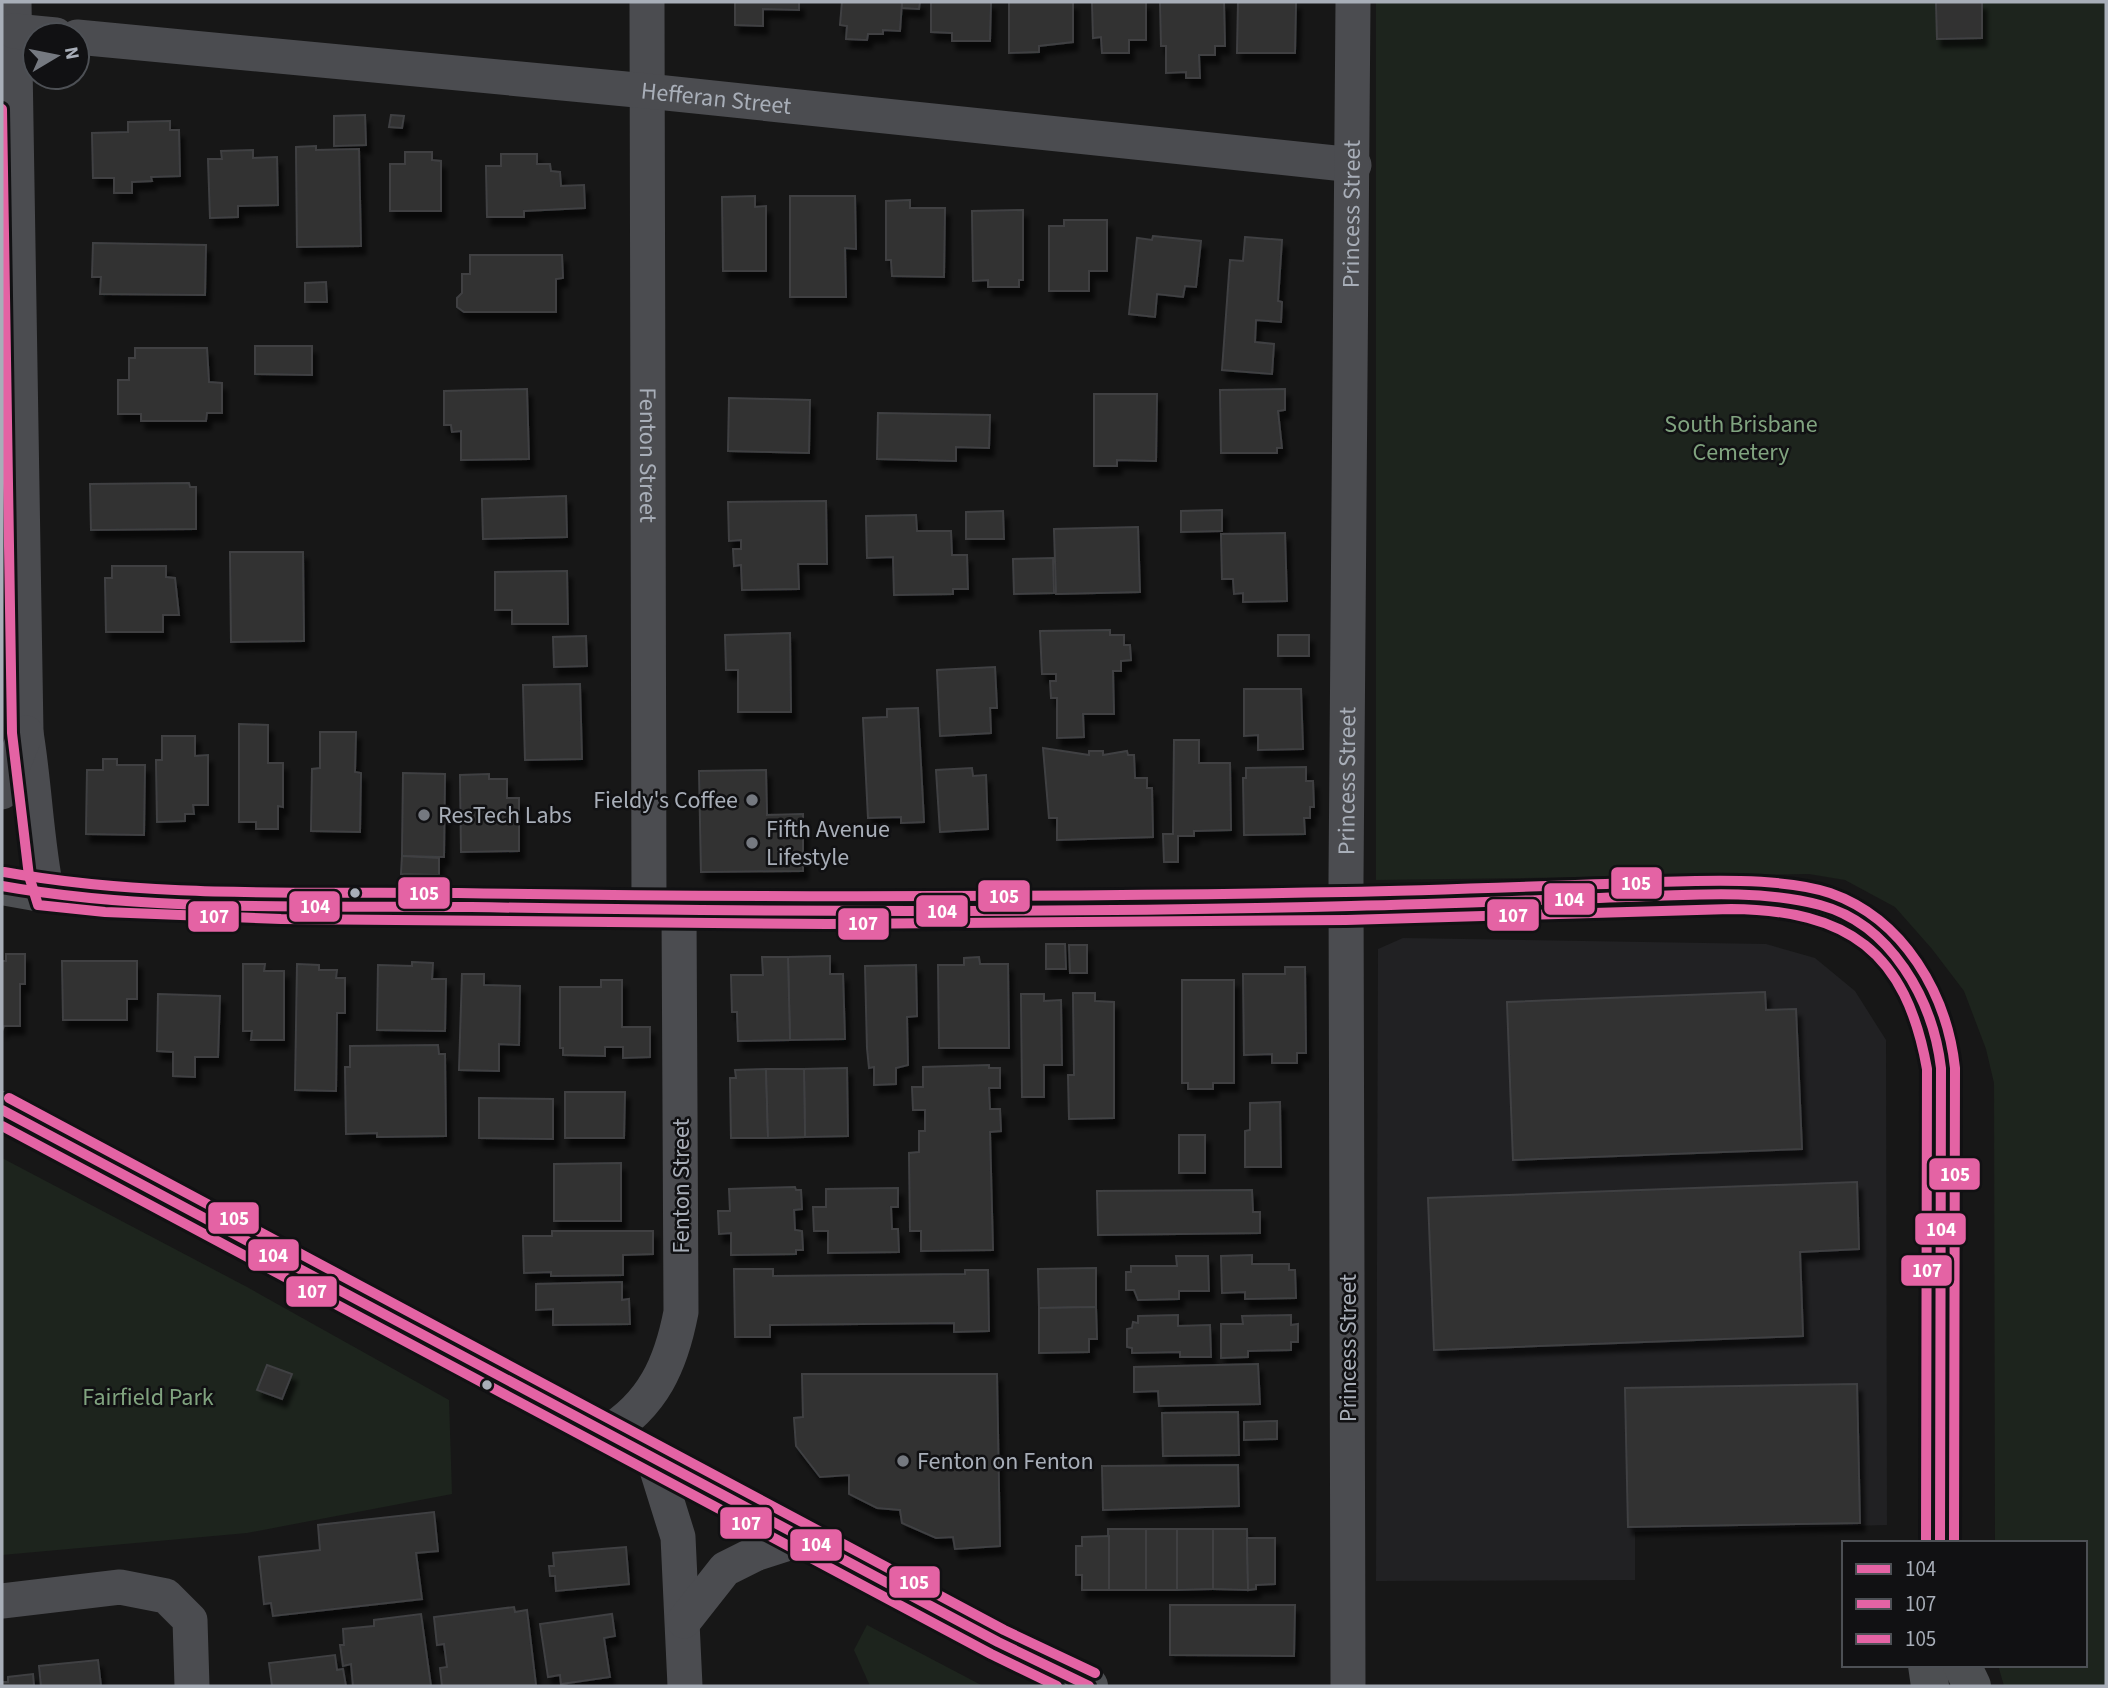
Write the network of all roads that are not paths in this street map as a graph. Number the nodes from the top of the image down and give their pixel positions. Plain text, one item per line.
1 (647, 2) edge
2 (1353, 2) edge
3 (11, 10) edge
4 (31, 21) edge
5 (91, 38) edge
6 (647, 91) junction
7 (1354, 165) junction
8 (12, 367) edge
9 (26, 733) junction
10 (2, 792) edge
11 (2, 886) edge
12 (47, 894) junction
13 (1348, 906) junction
14 (664, 911) junction
15 (2, 1110) edge
16 (606, 1433) junction
17 (653, 1457) junction
18 (804, 1538) junction
19 (1940, 1541) edge
20 (2, 1601) edge
21 (684, 1621) junction
22 (1934, 1674) edge
23 (192, 1686) edge
24 (685, 1686) edge
25 (1089, 1686) edge
26 (1348, 1686) edge
27 (1972, 1686) edge

1 - 6 street, Fenton Street
2 - 7 street, Princess Street
3 - 4 street
3 - 8 street
5 - 6 street, Hefferan Street
6 - 7 street, Hefferan Street
6 - 14 street, Fenton Street
7 - 13 street, Princess Street
8 - 9 street
9 - 10 street
9 - 12 street
11 - 12 main road
12 - 14 main road
13 - 14 main road
13 - 19 main road
13 - 26 street, Princess Street
14 - 16 street, Fenton Street
15 - 16 main road
16 - 17 main road
17 - 18 main road
17 - 21 street
18 - 21 street
18 - 25 main road
20 - 23 street
21 - 24 street
22 - 27 main road

